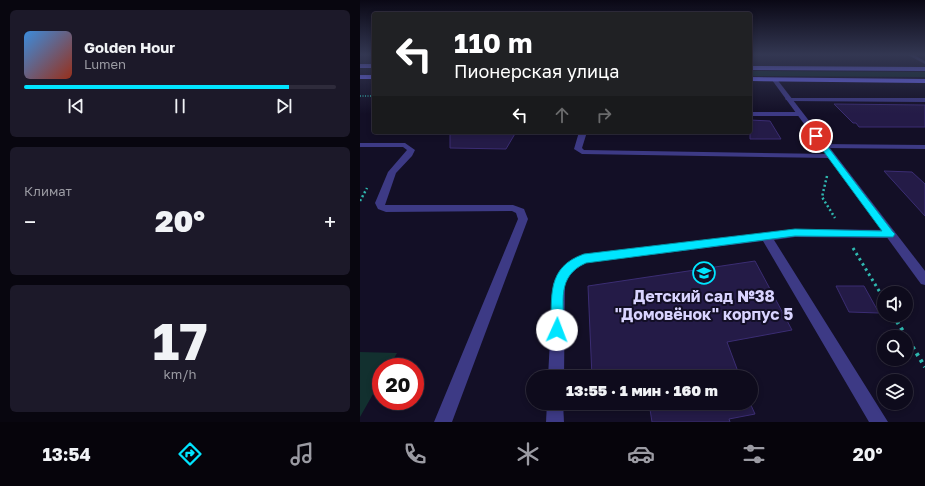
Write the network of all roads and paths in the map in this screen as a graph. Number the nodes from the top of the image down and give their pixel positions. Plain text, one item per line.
1 (360, 77) edge
2 (372, 77) edge
3 (752, 79) edge
4 (774, 79) junction
5 (925, 81) edge
6 (360, 96) edge
7 (372, 96) edge
8 (788, 99) junction
9 (925, 100) edge
10 (752, 114) edge
11 (800, 114) junction
12 (582, 134) edge
13 (360, 145) edge
14 (824, 146) junction
15 (925, 147) edge
16 (814, 156) junction
17 (831, 156) junction
18 (844, 233) junction
19 (890, 234) junction
20 (766, 236) junction
21 (925, 280) edge
22 (877, 288) edge
23 (897, 322) edge
24 (925, 368) edge
25 (556, 370) edge
26 (555, 410) edge
27 (443, 422) edge
28 (555, 422) edge
29 (879, 422) edge

1 - 2 main road
3 - 4 main road
4 - 5 main road
4 - 8 street
6 - 7 path
8 - 9 street
8 - 11 street
10 - 11 street
11 - 14 street
12 - 16 street
13 - 27 street
14 - 15 street
14 - 17 street
16 - 17 street
16 - 18 path
17 - 19 street
18 - 19 street
18 - 20 street
18 - 22 path
19 - 21 street
20 - 25 street
20 - 29 street
23 - 24 path
26 - 28 street

